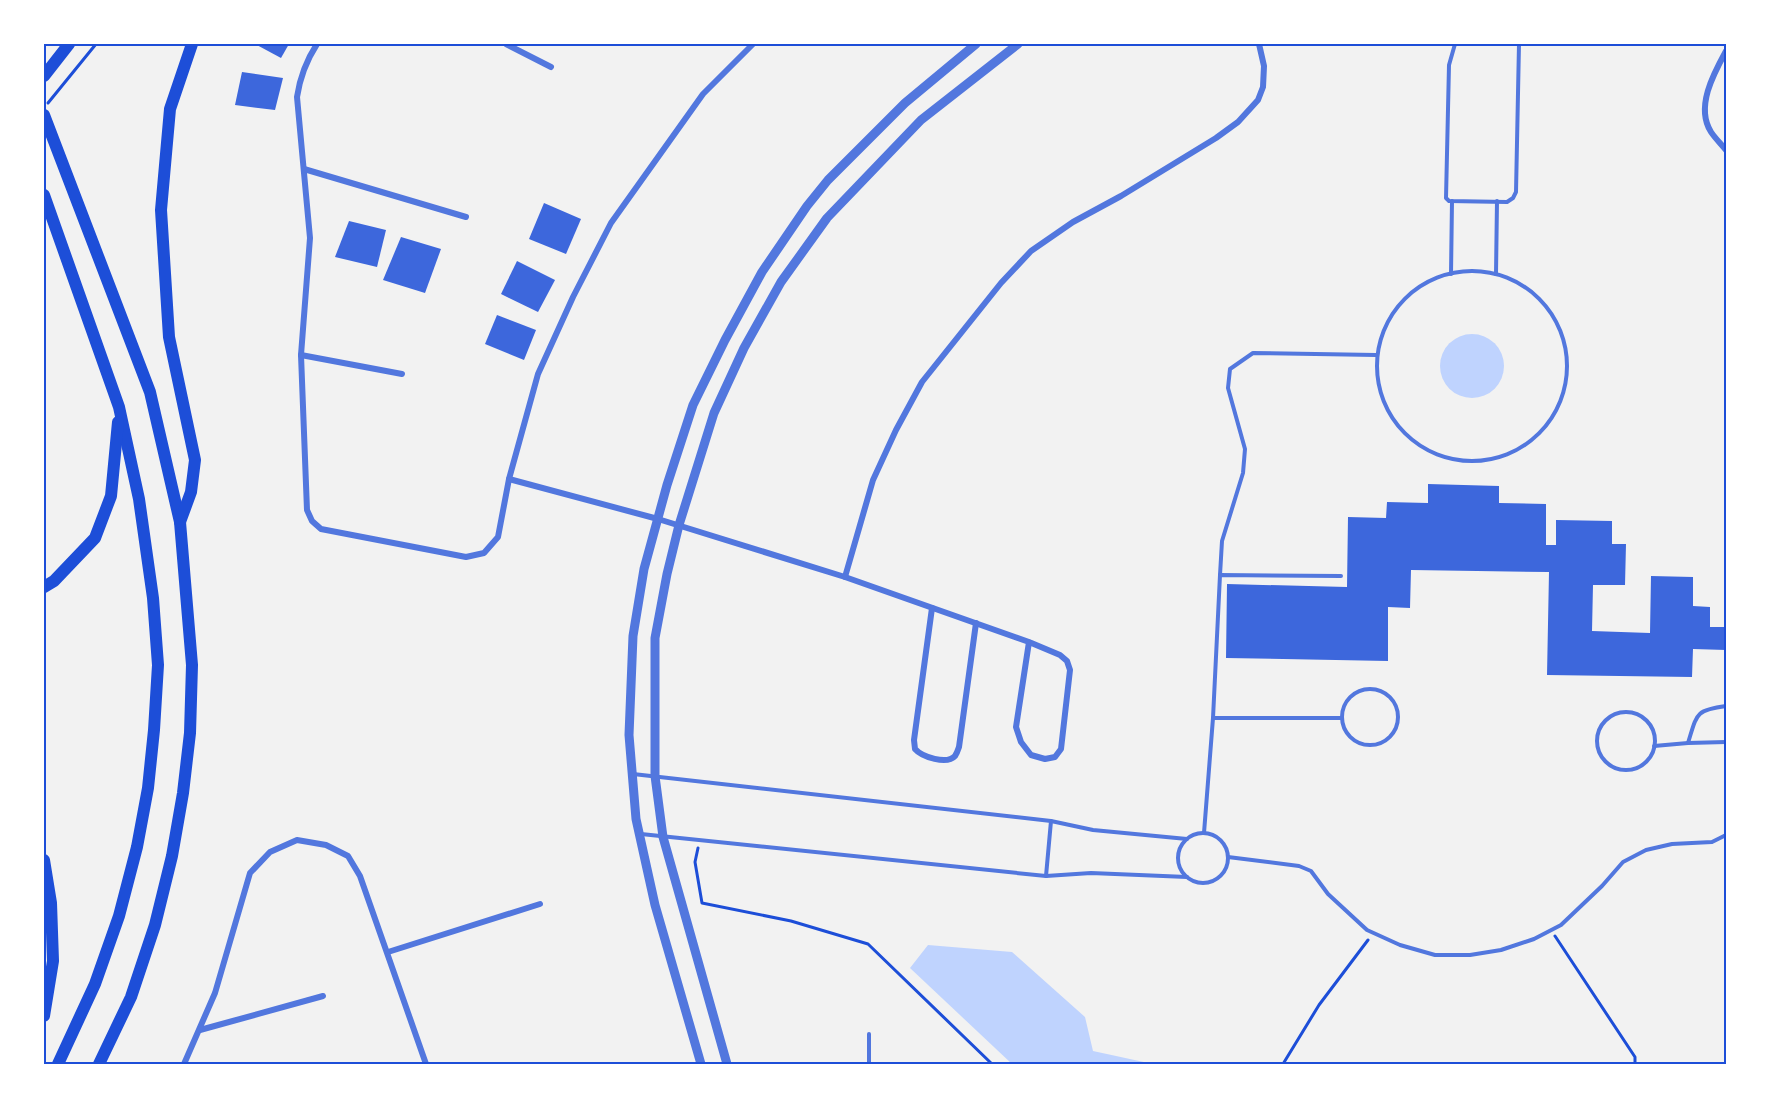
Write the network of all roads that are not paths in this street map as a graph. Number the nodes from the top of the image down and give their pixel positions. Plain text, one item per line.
1 (69, 44) edge
2 (192, 44) edge
3 (317, 44) edge
4 (506, 44) edge
5 (753, 44) edge
6 (976, 44) edge
7 (1018, 44) edge
8 (1259, 44) edge
9 (1455, 44) edge
10 (1519, 44) edge
11 (1726, 51) edge
12 (551, 67) dead end
13 (44, 76) edge
14 (44, 115) edge
15 (1726, 150) edge
16 (304, 169) junction
17 (44, 195) edge
18 (1452, 201) junction
19 (1497, 201) junction
20 (466, 217) dead end
21 (1450, 274) junction
22 (1496, 274) junction
23 (301, 355) junction
24 (1376, 355) junction
25 (402, 374) dead end
26 (119, 407) junction
27 (509, 479) junction
28 (658, 519) junction
29 (180, 522) junction
30 (679, 525) junction
31 (1220, 574) junction
32 (1341, 576) dead end
33 (845, 577) junction
34 (44, 587) edge
35 (932, 608) junction
36 (976, 623) junction
37 (1029, 642) junction
38 (1726, 706) edge
39 (1213, 718) junction
40 (1342, 718) junction
41 (1726, 742) edge
42 (1688, 743) junction
43 (1654, 746) junction
44 (632, 774) junction
45 (655, 776) junction
46 (1051, 820) junction
47 (639, 833) junction
48 (1204, 833) junction
49 (1726, 835) edge
50 (663, 837) junction
51 (1187, 838) junction
52 (1228, 857) junction
53 (44, 860) edge
54 (1046, 876) junction
55 (1187, 877) junction
56 (540, 904) dead end
57 (388, 952) junction
58 (323, 996) dead end
59 (44, 1016) edge
60 (200, 1030) junction
61 (869, 1034) dead end
62 (58, 1065) edge
63 (99, 1065) edge
64 (184, 1065) edge
65 (426, 1065) edge
66 (701, 1065) edge
67 (727, 1065) edge
68 (869, 1065) edge

1 - 13 main road
2 - 29 main road
3 - 16 street
4 - 12 street
5 - 27 street
6 - 28 street
7 - 30 street
8 - 33 street
9 - 18 lane
10 - 19 lane
11 - 15 street
14 - 29 main road
16 - 20 street
16 - 23 street
17 - 26 main road
18 - 19 lane
18 - 21 lane
19 - 22 lane
21 - 22 lane
21 - 24 lane
22 - 24 lane
23 - 25 street
23 - 27 street
24 - 31 lane
26 - 34 main road
26 - 62 main road
27 - 28 street
28 - 30 street
28 - 44 street
29 - 63 main road
30 - 33 street
30 - 45 street
31 - 32 lane
31 - 39 lane
33 - 35 street
35 - 36 street
35 - 36 street
36 - 37 street
37 - 37 street
38 - 42 lane
39 - 40 lane
39 - 48 lane
40 - 40 lane
41 - 42 lane
42 - 43 lane
43 - 43 lane
44 - 45 lane
44 - 47 street
45 - 46 lane
45 - 50 street
46 - 51 lane
46 - 54 lane
47 - 50 lane
47 - 66 street
48 - 51 lane
48 - 52 lane
49 - 52 lane
50 - 54 lane
50 - 67 street
51 - 55 lane
52 - 55 lane
53 - 59 main road
54 - 55 lane
56 - 57 street
57 - 60 street
57 - 65 street
58 - 60 street
60 - 64 street
61 - 68 lane

